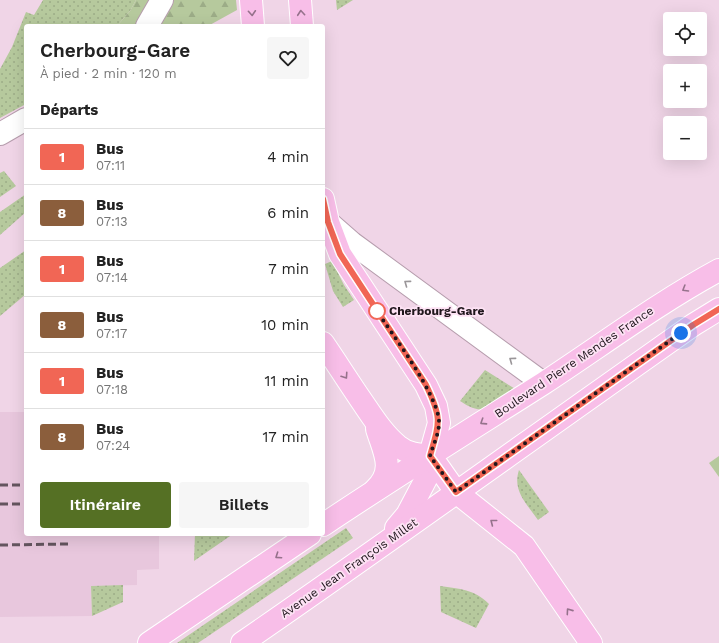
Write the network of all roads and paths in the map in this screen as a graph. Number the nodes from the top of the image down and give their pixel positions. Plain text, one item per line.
1 (162, 0) edge
2 (251, 0) edge
3 (300, 0) edge
4 (148, 24) edge
5 (253, 24) edge
6 (302, 24) edge
7 (24, 120) edge
8 (0, 134) edge
9 (325, 208) edge
10 (328, 222) junction
11 (719, 270) edge
12 (719, 310) edge
13 (325, 346) edge
14 (543, 383) junction
15 (374, 420) junction
16 (430, 456) junction
17 (375, 490) junction
18 (456, 492) junction
19 (325, 524) edge
20 (307, 536) edge
21 (379, 548) junction
22 (149, 643) edge
23 (242, 643) edge
24 (592, 643) edge

1 - 4 street
2 -> 5 main road
6 -> 3 main road
7 - 8 street
9 - 10 main road
14 -> 10 street
10 - 16 main road
11 -> 14 main road, Boulevard Pierre Mendes France
12 - 18 main road
13 -> 15 main road
14 -> 16 main road, Boulevard Pierre Mendes France
15 - 16 main road
15 - 17 main road
16 - 17 main road, Boulevard Pierre Mendes France
16 - 18 main road
16 - 21 main road
17 - 19 main road, Boulevard Pierre Mendes France
18 - 21 main road, Avenue Jean François Millet
24 -> 18 main road
20 -> 22 main road
21 - 23 main road, Avenue Jean François Millet

